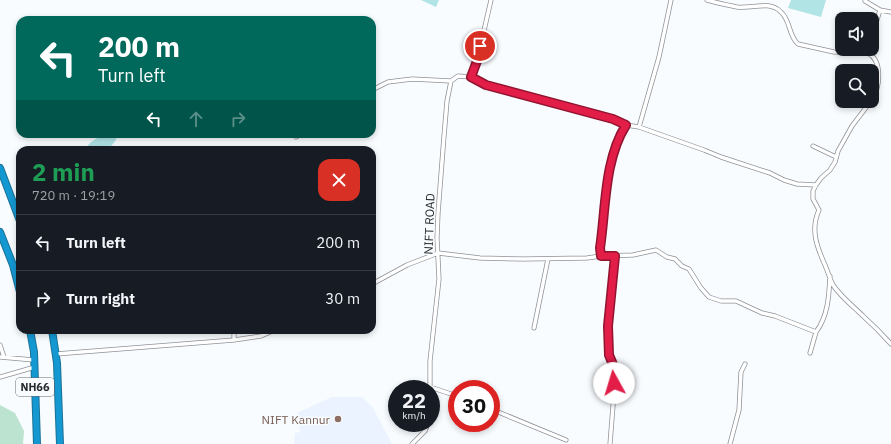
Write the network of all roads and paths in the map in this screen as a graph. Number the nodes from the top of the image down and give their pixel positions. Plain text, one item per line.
1 (491, 0) edge
2 (671, 0) edge
3 (707, 0) edge
4 (865, 1) dead end
5 (880, 10) junction
6 (891, 12) edge
7 (879, 13) edge
8 (835, 52) edge
9 (471, 77) junction
10 (451, 81) junction
11 (376, 88) edge
12 (866, 108) edge
13 (626, 125) junction
14 (639, 127) junction
15 (813, 146) dead end
16 (836, 157) junction
17 (0, 168) edge
18 (816, 185) junction
19 (16, 210) edge
20 (0, 232) edge
21 (438, 253) junction
22 (601, 256) junction
23 (615, 256) junction
24 (548, 259) junction
25 (830, 276) junction
26 (16, 277) edge
27 (376, 282) edge
28 (534, 328) dead end
29 (816, 332) junction
30 (31, 334) edge
31 (53, 334) edge
32 (234, 334) edge
33 (266, 334) edge
34 (234, 340) junction
35 (891, 344) edge
36 (0, 345) edge
37 (810, 353) dead end
38 (56, 354) junction
39 (2, 357) edge
40 (34, 360) junction
41 (745, 364) dead end
42 (35, 367) junction
43 (0, 377) edge
44 (430, 380) edge
45 (500, 413) edge
46 (423, 432) edge
47 (566, 440) dead end
48 (37, 444) edge
49 (60, 444) edge
50 (412, 444) edge
51 (610, 444) edge
52 (730, 444) edge

1 - 9 street
2 - 14 street
3 - 8 street
4 - 5 street
5 - 6 street
5 - 7 street
9 - 10 street
9 - 13 street
10 - 11 street
10 - 21 street, NIFT ROAD
12 - 16 street
13 - 14 street
13 - 22 street
14 - 18 street
15 - 16 street
16 - 18 street
17 - 19 highway
18 - 25 street
20 - 26 highway
21 - 24 street
21 - 27 street
21 - 44 street, NIFT ROAD
22 - 23 street
22 - 24 street
23 - 29 street
23 - 51 street
24 - 28 street
25 - 29 street
25 - 35 street
29 - 37 street
30 - 40 highway, NH66
31 - 38 highway, NH66
32 - 34 street
33 - 34 street
34 - 38 street
36 - 39 street
38 - 49 highway, NH66
39 - 40 street
40 - 42 highway, NH66
41 - 52 street
42 - 43 street
42 - 48 highway, NH66
45 - 47 street
46 - 50 street

